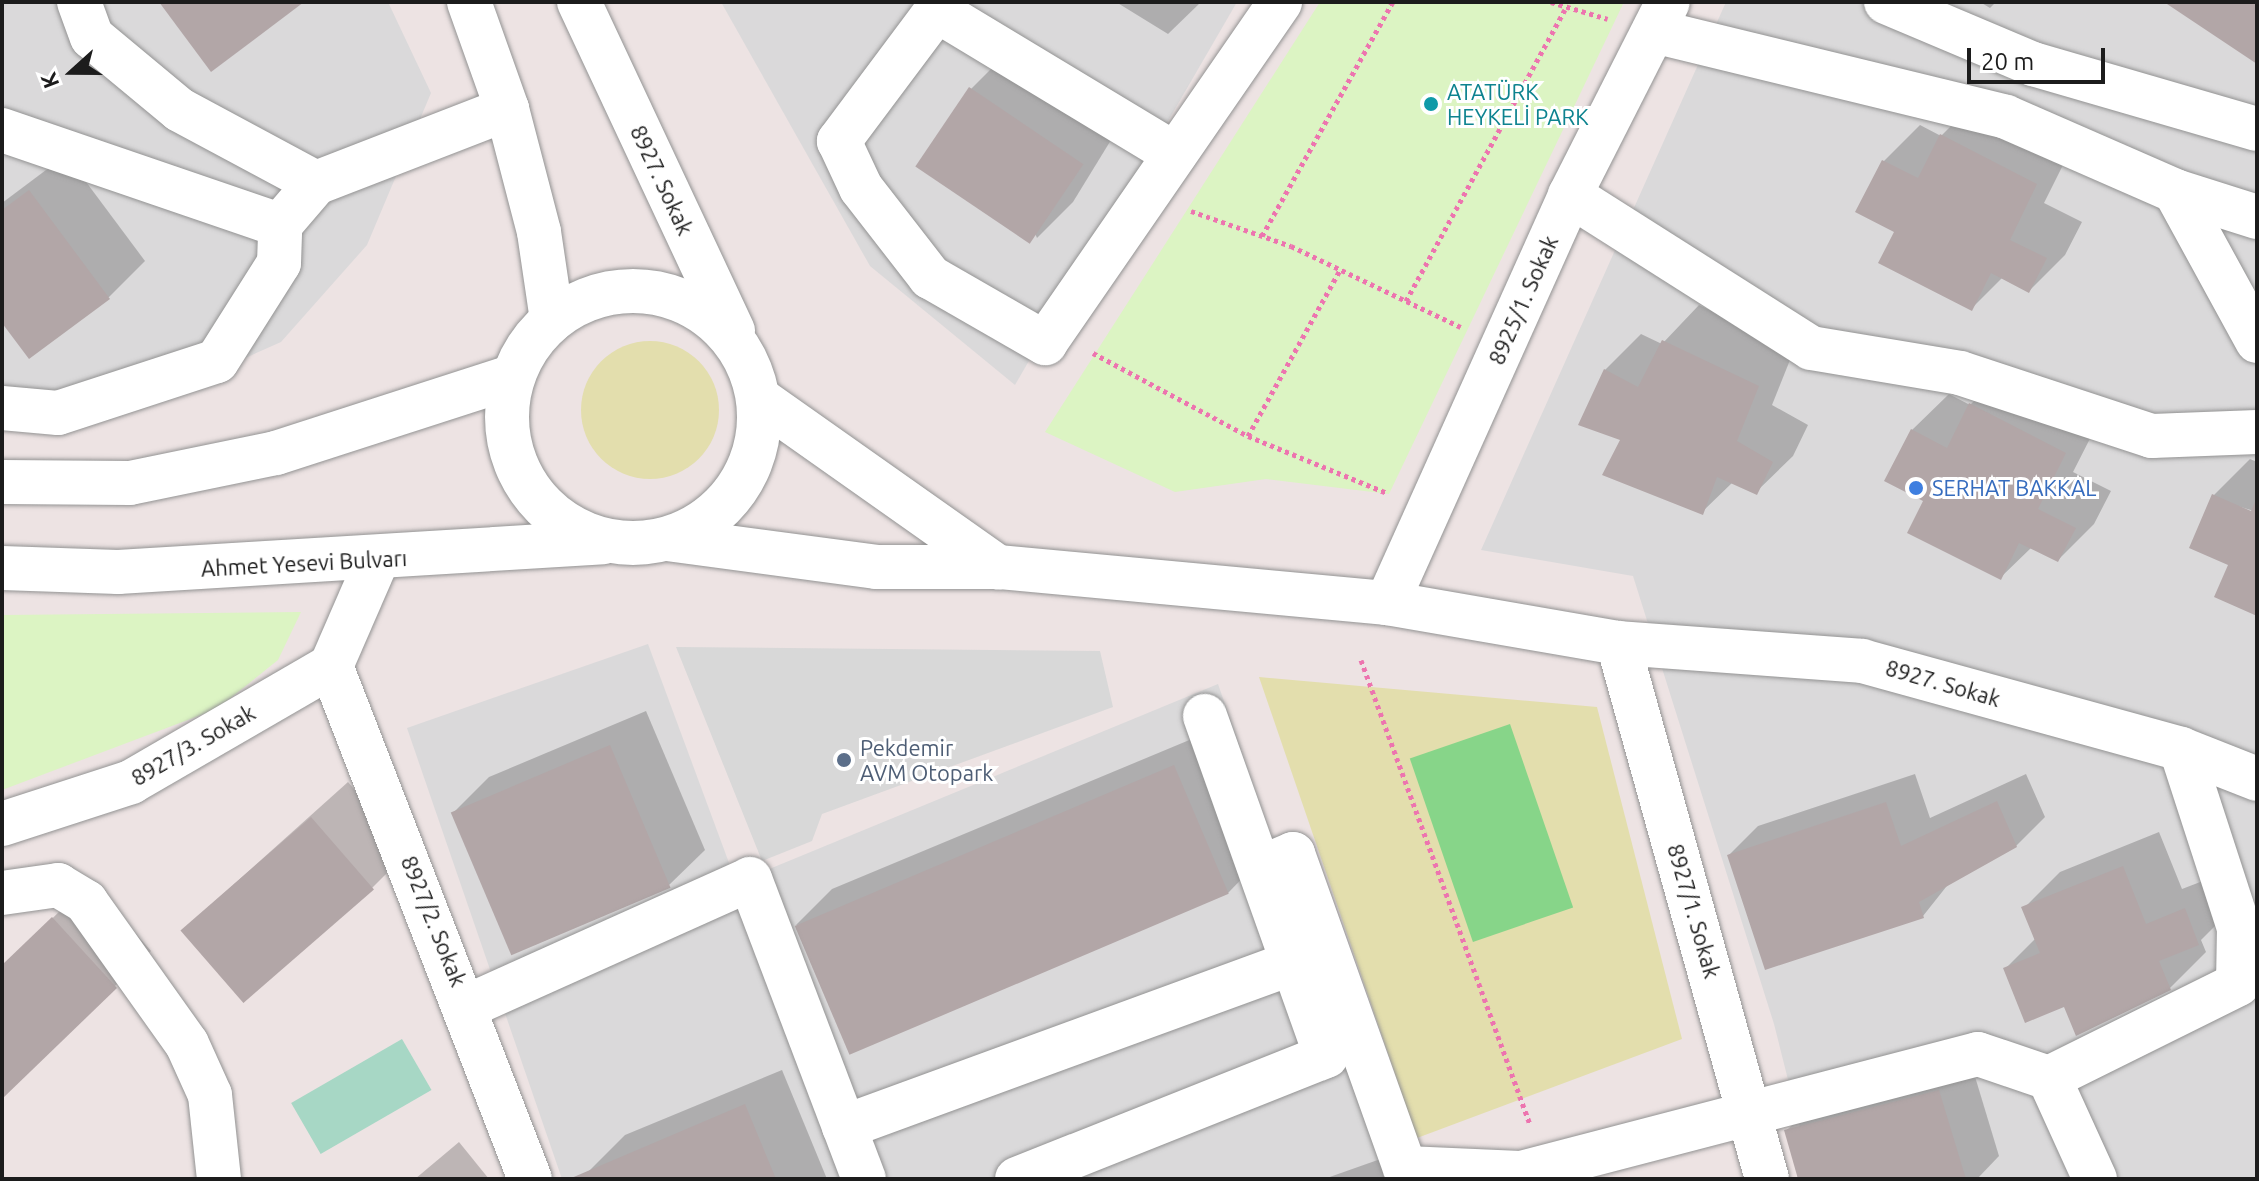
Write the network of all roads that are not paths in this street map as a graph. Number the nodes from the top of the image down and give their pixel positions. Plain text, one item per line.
1 (79, 2) edge
2 (469, 2) edge
3 (579, 2) edge
4 (1280, 2) edge
5 (1886, 2) edge
6 (939, 6) edge
7 (1646, 18) edge
8 (507, 109) junction
9 (2257, 129) edge
10 (2, 130) edge
11 (1175, 154) junction
12 (316, 183) junction
13 (2175, 191) junction
14 (1570, 195) junction
15 (2257, 217) edge
16 (280, 225) junction
17 (552, 320) junction
18 (2257, 341) edge
19 (512, 377) junction
20 (752, 378) junction
21 (2, 408) edge
22 (2257, 432) edge
23 (2, 482) edge
24 (667, 539) junction
25 (605, 542) junction
26 (377, 560) junction
27 (998, 567) junction
28 (2, 568) edge
29 (1387, 603) junction
30 (1618, 643) junction
31 (331, 666) junction
32 (1205, 716) dead end
33 (2181, 749) junction
34 (2257, 779) edge
35 (2, 824) edge
36 (1260, 868) junction
37 (2, 893) edge
38 (1293, 963) junction
39 (468, 1006) junction
40 (2049, 1078) junction
41 (1749, 1108) junction
42 (844, 1127) junction
43 (219, 1179) edge
44 (530, 1179) edge
45 (864, 1179) edge
46 (1017, 1179) edge
47 (1767, 1179) edge
48 (2095, 1179) edge

1 - 12 street
2 - 8 street
3 - 20 street, 8927. Sokak
4 - 11 street
5 - 9 street
6 - 11 street
6 - 11 street
7 - 13 street
7 - 14 street, 8925/1. Sokak
8 - 12 street
8 - 17 street
10 - 16 street
12 - 16 street
13 - 15 street
13 - 18 street
14 - 22 street
14 - 29 street, 8925/1. Sokak
16 - 21 street
17 - 19 street
17 - 20 street
19 - 23 street
19 - 25 street
20 - 24 street
20 - 27 street
24 - 25 street
24 - 27 street, 8927. Sokak
25 - 26 street, Ahmet Yesevi Bulvarı
26 - 28 street, Ahmet Yesevi Bulvarı
26 - 31 street
27 - 29 street, 8927. Sokak
29 - 30 street, 8927. Sokak
30 - 33 street, 8927. Sokak
30 - 41 street, 8927/1. Sokak
31 - 35 street, 8927/3. Sokak
31 - 39 street, 8927/2. Sokak
32 - 36 street
33 - 34 street, 8927. Sokak
33 - 40 street
36 - 38 street
36 - 41 street
37 - 43 street
38 - 42 street
38 - 46 street
39 - 42 street
39 - 44 street, 8927/2. Sokak
40 - 41 street
40 - 48 street
41 - 47 street, 8927/1. Sokak
42 - 45 street

